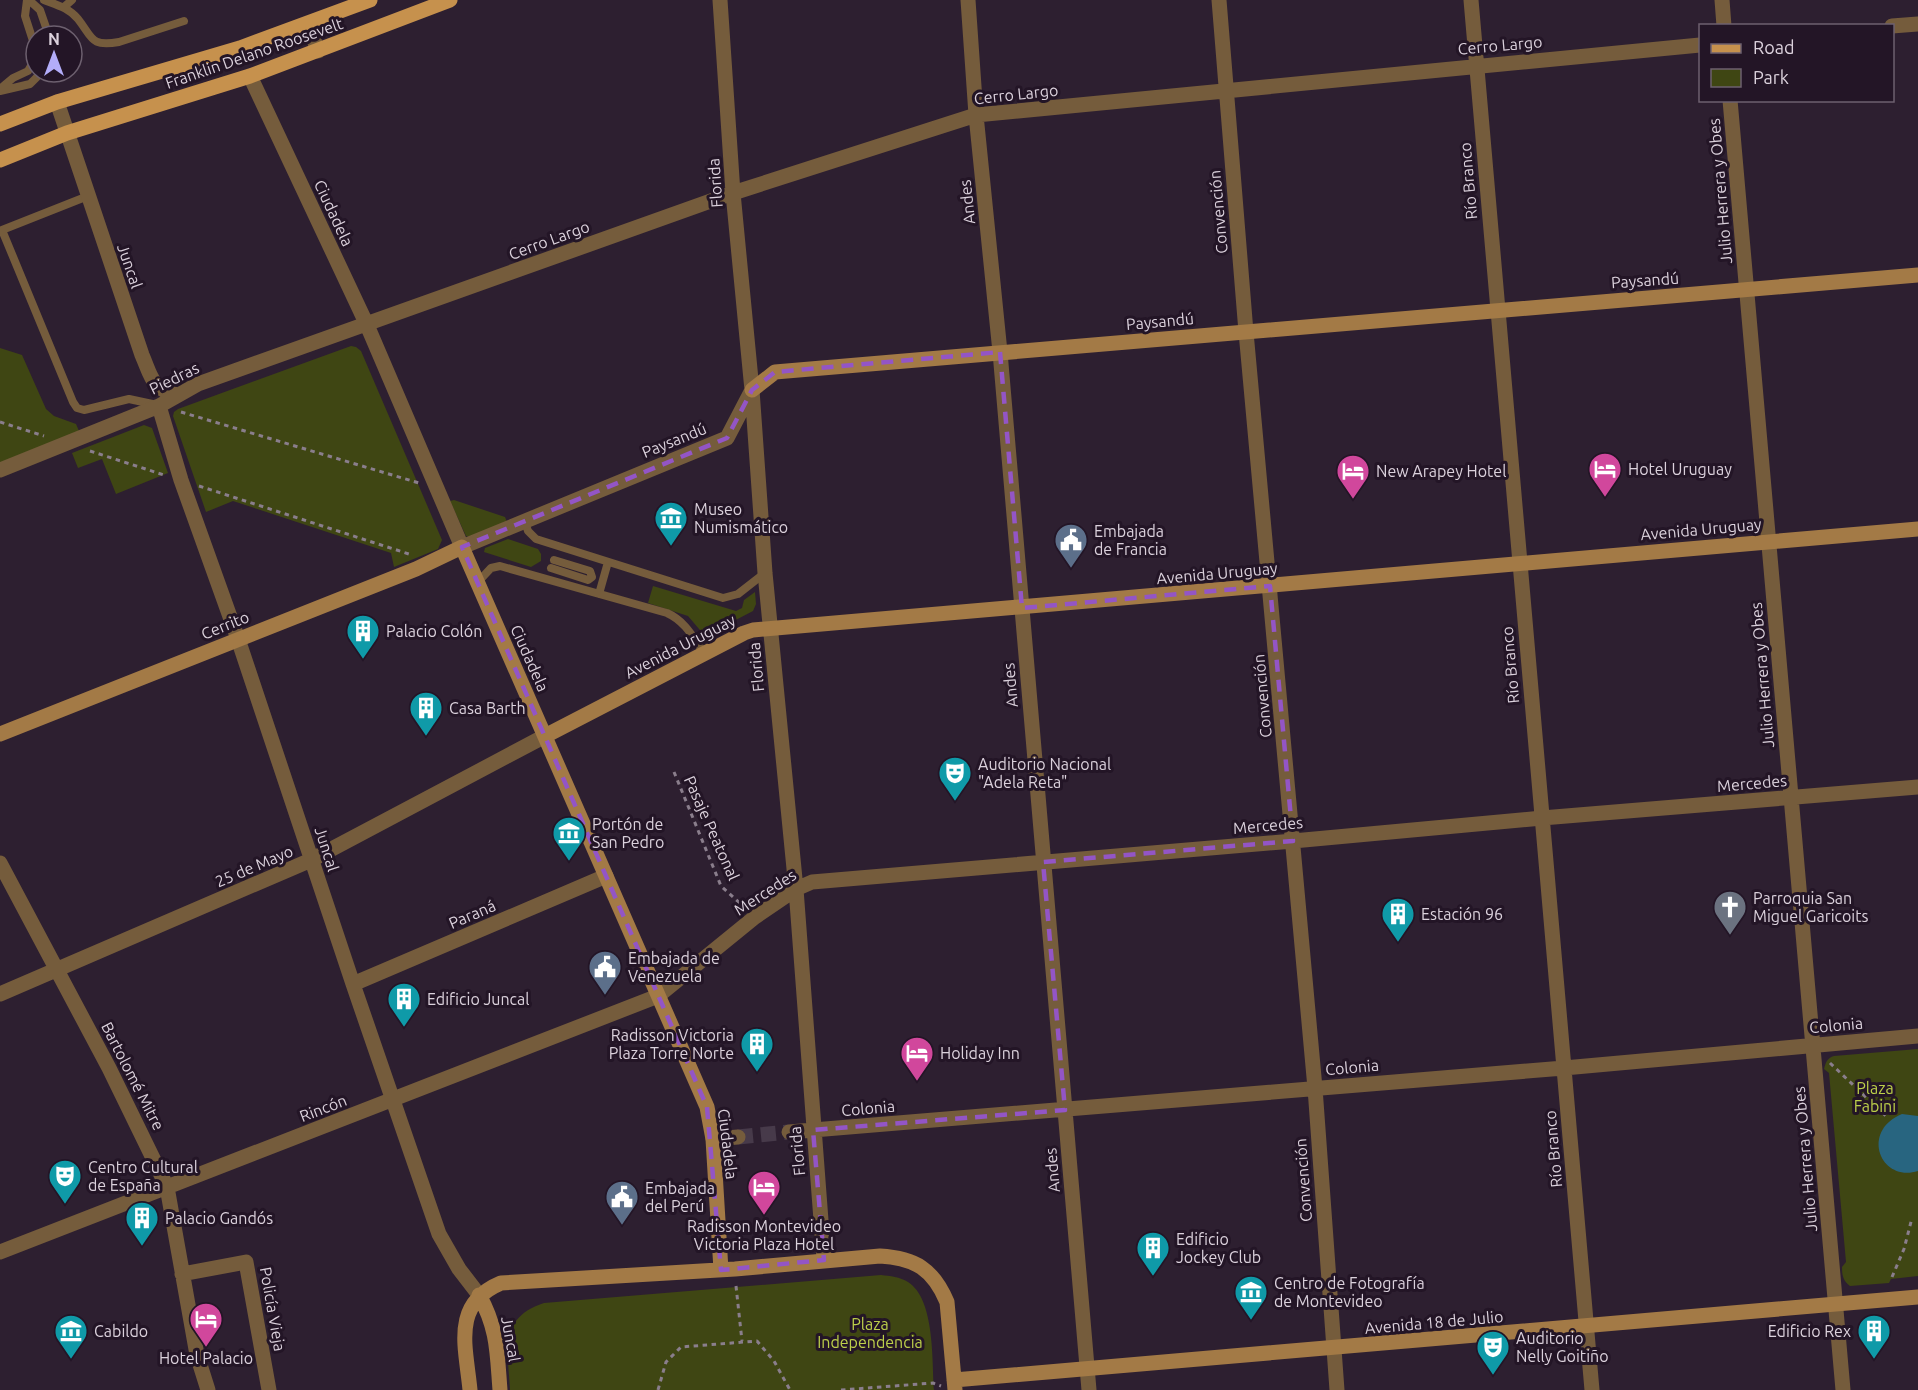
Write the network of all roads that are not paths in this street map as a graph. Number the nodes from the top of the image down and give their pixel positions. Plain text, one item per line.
1 (28, 0) edge
2 (44, 0) edge
3 (72, 0) edge
4 (370, 0) edge
5 (450, 0) edge
6 (720, 0) edge
7 (968, 0) edge
8 (1219, 0) edge
9 (1471, 0) edge
10 (1722, 0) edge
11 (64, 7) junction
12 (184, 21) dead end
13 (45, 24) edge
14 (308, 24) junction
15 (1724, 24) edge
16 (1918, 24) edge
17 (1894, 26) edge
18 (1699, 45) edge
19 (318, 51) junction
20 (1477, 66) junction
21 (250, 76) junction
22 (30, 84) edge
23 (0, 90) edge
24 (1227, 91) junction
25 (57, 102) junction
26 (1730, 102) edge
27 (976, 115) junction
28 (0, 124) edge
29 (67, 133) junction
30 (0, 160) edge
31 (733, 194) junction
32 (88, 196) junction
33 (1, 230) edge
34 (1918, 275) edge
35 (1746, 290) junction
36 (1497, 309) junction
37 (367, 325) junction
38 (1246, 332) junction
39 (1000, 352) junction
40 (752, 390) junction
41 (177, 394) junction
42 (159, 406) junction
43 (0, 470) edge
44 (525, 522) junction
45 (1918, 529) edge
46 (1768, 540) junction
47 (558, 546) junction
48 (462, 548) junction
49 (608, 562) junction
50 (553, 564) junction
51 (1519, 564) junction
52 (765, 573) junction
53 (592, 577) dead end
54 (548, 580) junction
55 (477, 583) junction
56 (1270, 586) junction
57 (599, 594) junction
58 (1022, 608) junction
59 (771, 627) junction
60 (238, 639) junction
61 (704, 653) junction
62 (0, 734) edge
63 (545, 736) junction
64 (1918, 787) edge
65 (1790, 798) junction
66 (1542, 818) junction
67 (1293, 841) junction
68 (312, 860) junction
69 (1043, 862) junction
70 (0, 863) edge
71 (606, 876) junction
72 (796, 889) junction
73 (58, 970) junction
74 (353, 984) junction
75 (0, 994) edge
76 (658, 996) junction
77 (1918, 1036) edge
78 (1813, 1045) junction
79 (1564, 1068) junction
80 (1315, 1088) junction
81 (392, 1100) junction
82 (1065, 1110) junction
83 (813, 1130) junction
84 (789, 1132) tunnel mouth
85 (738, 1137) tunnel mouth
86 (713, 1139) junction
87 (167, 1187) junction
88 (0, 1252) edge
89 (824, 1260) junction
90 (721, 1269) junction
91 (182, 1274) junction
92 (479, 1295) junction
93 (1918, 1298) edge
94 (1836, 1305) junction
95 (1587, 1326) junction
96 (1333, 1349) junction
97 (1087, 1368) junction
98 (954, 1385) edge
99 (208, 1390) edge
100 (269, 1390) edge
101 (470, 1390) edge
102 (500, 1390) edge
103 (1089, 1390) edge
104 (1337, 1390) edge
105 (1592, 1390) edge
106 (1843, 1390) edge

1 - 13 lane
1 - 23 lane
2 - 11 lane
3 - 11 lane
4 - 14 main road, Franklin Delano Roosevelt
5 - 19 main road, Franklin Delano Roosevelt
6 - 31 street, Florida
7 - 27 street, Andes
8 - 24 street, Convención
9 - 20 street, Río Branco
10 - 15 street
11 - 12 lane
14 - 19 street
14 - 25 main road, Franklin Delano Roosevelt
16 - 17 street
18 - 20 street, Cerro Largo
19 - 21 main road, Franklin Delano Roosevelt
20 - 24 street, Cerro Largo
20 - 36 street, Río Branco
21 - 29 main road, Franklin Delano Roosevelt
21 - 37 street, Ciudadela
22 - 23 lane
24 - 27 street, Cerro Largo
24 - 38 street, Convención
25 - 28 main road, Franklin Delano Roosevelt
25 - 29 street
26 - 35 street, Julio Herrera y Obes
27 - 31 street, Cerro Largo
27 - 39 street, Andes
29 - 30 main road, Franklin Delano Roosevelt
29 - 32 street, Juncal
31 - 37 street, Cerro Largo
31 - 40 street, Florida
32 - 33 lane
32 - 41 street, Juncal
33 - 42 lane
34 - 35 street, Paysandú
35 - 36 street, Paysandú
35 - 46 street, Julio Herrera y Obes
36 - 38 street, Paysandú
36 - 51 street, Río Branco
37 - 41 street, Piedras
37 - 48 street, Ciudadela
38 - 39 street, Paysandú
38 - 56 street, Convención
39 - 40 street, Paysandú
39 - 58 street, Andes
40 - 44 street, Paysandú
40 - 52 street, Florida
41 - 42 street, Piedras
42 - 43 street, Piedras
42 - 60 street, Juncal
44 - 47 lane
44 - 48 street, Paysandú
45 - 46 street, Avenida Uruguay
46 - 51 street, Avenida Uruguay
46 - 65 street, Julio Herrera y Obes
47 - 49 lane
47 - 50 lane
48 - 55 street, Ciudadela
48 - 60 street, Cerrito
49 - 52 lane
49 - 57 lane
50 - 53 lane
50 - 54 lane
51 - 56 street, Avenida Uruguay
51 - 66 street, Río Branco
52 - 59 street, Florida
54 - 55 lane
54 - 57 lane
55 - 63 street, Ciudadela
56 - 58 street, Avenida Uruguay
56 - 67 street, Convención
57 - 61 lane
58 - 59 street, Avenida Uruguay
58 - 69 street, Andes
59 - 61 street, Avenida Uruguay
59 - 72 street, Florida
60 - 62 street, Cerrito
60 - 68 street, Juncal
61 - 63 street, Avenida Uruguay
63 - 68 street, 25 de Mayo
63 - 71 street, Ciudadela
64 - 65 street, Mercedes
65 - 66 street, Mercedes
65 - 78 street, Julio Herrera y Obes
66 - 67 street, Mercedes
66 - 79 street, Río Branco
67 - 69 street, Mercedes
67 - 80 street, Convención
68 - 73 street, 25 de Mayo
68 - 74 street, Juncal
69 - 72 street, Mercedes
69 - 82 street, Andes
70 - 73 street, Bartolomé Mitre
71 - 74 street, Paraná
71 - 76 street, Ciudadela
72 - 76 street, Mercedes
72 - 83 street, Florida
73 - 75 street, 25 de Mayo
73 - 87 street, Bartolomé Mitre
74 - 81 street, Juncal
76 - 81 street, Rincón
76 - 86 street, Ciudadela
77 - 78 street, Colonia
78 - 79 street, Colonia
78 - 94 street, Julio Herrera y Obes
79 - 80 street, Colonia
79 - 95 street, Río Branco
80 - 82 street, Colonia
80 - 96 street, Convención
81 - 87 street, Rincón
81 - 92 street, Juncal
82 - 83 street, Colonia
82 - 97 street, Andes
83 - 84 street, Colonia
83 - 89 street, Florida
85 - 86 street
86 - 90 street, Ciudadela
87 - 88 street, Rincón
87 - 91 street, Bartolomé Mitre
89 - 90 street
89 - 98 street
90 - 92 street
91 - 99 street, Bartolomé Mitre
91 - 100 street, Policía Vieja
92 - 101 street
92 - 102 street, Juncal
93 - 94 street, Avenida 18 de Julio
94 - 95 street, Avenida 18 de Julio
94 - 106 street, Julio Herrera y Obes
95 - 96 street, Avenida 18 de Julio
95 - 105 street, Río Branco
96 - 97 street, Avenida 18 de Julio
96 - 104 street, Convención
97 - 98 street, Avenida 18 de Julio
97 - 103 street, Andes

